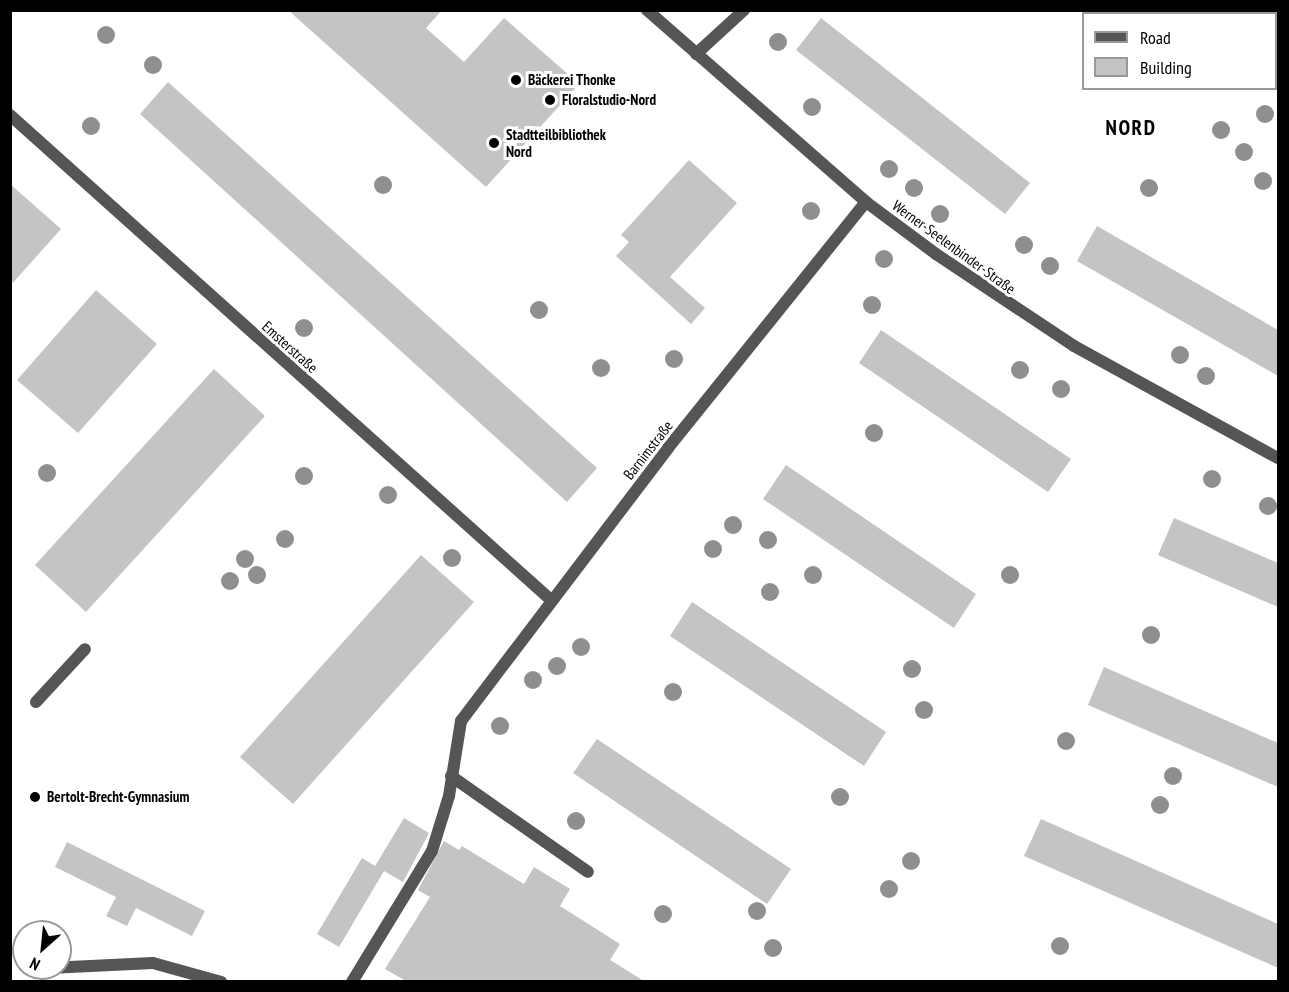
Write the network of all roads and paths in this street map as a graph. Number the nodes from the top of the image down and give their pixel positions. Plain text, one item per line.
1 (647, 10) edge
2 (744, 10) edge
3 (696, 54) junction
4 (10, 115) edge
5 (866, 202) junction
6 (1278, 458) edge
7 (551, 600) junction
8 (85, 649) dead end
9 (36, 702) dead end
10 (451, 776) junction
11 (588, 872) dead end
12 (72, 967) edge
13 (221, 981) edge
14 (352, 981) edge

1 - 3 street, Werner-Seelenbinder-Straße
2 - 3 street
3 - 5 street, Werner-Seelenbinder-Straße
4 - 7 street, Emsterstraße
5 - 6 street, Werner-Seelenbinder-Straße
5 - 7 street, Barnimstraße
7 - 10 street, Barnimstraße
8 - 9 street
10 - 11 street
10 - 14 street
12 - 13 street

